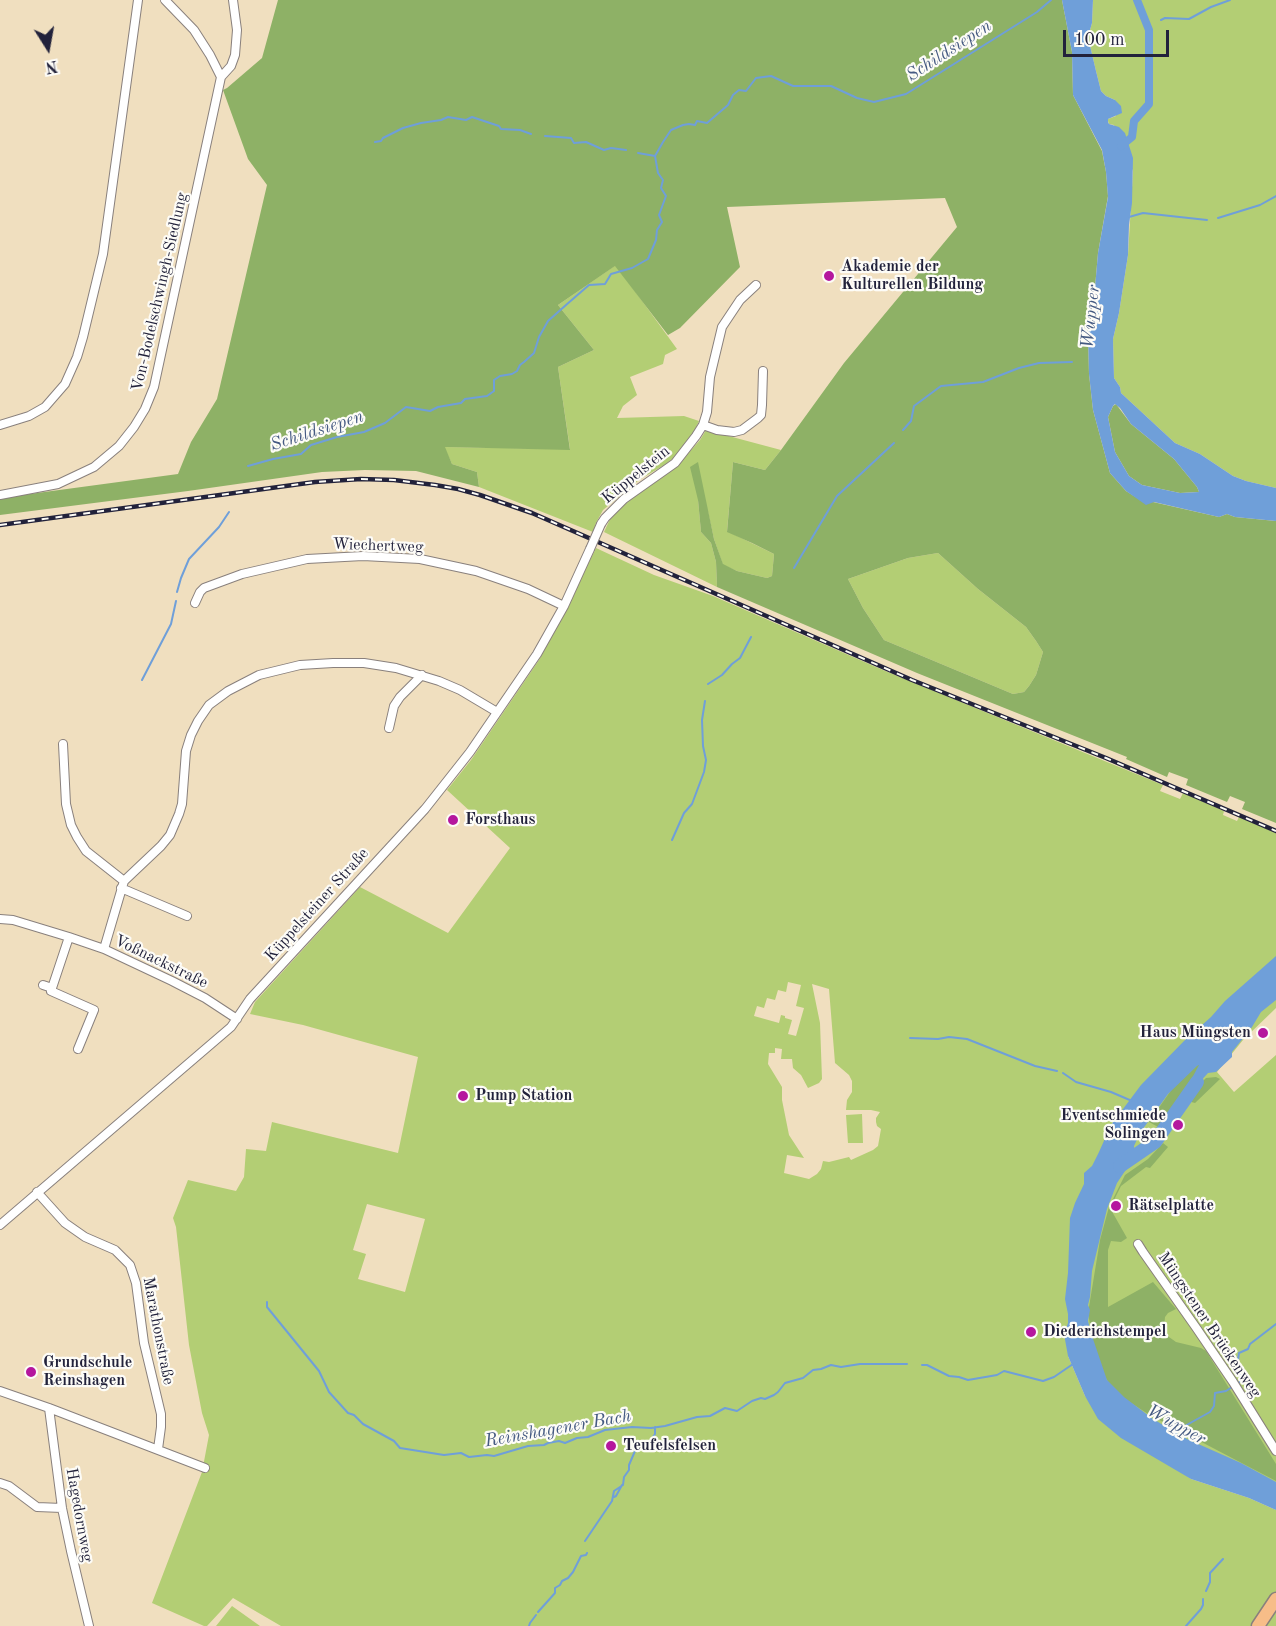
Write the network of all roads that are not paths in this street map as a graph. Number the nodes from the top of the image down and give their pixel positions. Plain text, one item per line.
1 (138, 0) edge
2 (165, 0) edge
3 (233, 0) edge
4 (221, 77) junction
5 (756, 285) dead end
6 (763, 371) dead end
7 (0, 424) edge
8 (703, 425) junction
9 (0, 495) edge
10 (590, 549) joint
11 (195, 603) dead end
12 (564, 606) junction
13 (422, 675) junction
14 (497, 712) junction
15 (389, 728) dead end
16 (63, 744) dead end
17 (122, 885) junction
18 (187, 916) dead end
19 (0, 918) edge
20 (69, 937) junction
21 (104, 949) junction
22 (43, 985) dead end
23 (52, 988) junction
24 (237, 1019) junction
25 (78, 1049) dead end
26 (37, 1192) junction
27 (0, 1225) edge
28 (1138, 1244) dead end
29 (0, 1391) edge
30 (50, 1408) junction
31 (158, 1449) junction
32 (1276, 1451) edge
33 (205, 1468) dead end
34 (0, 1483) edge
35 (62, 1508) junction
36 (1274, 1607) edge
37 (89, 1626) edge
38 (1258, 1626) edge

1 - 7 street
2 - 4 street
3 - 4 street, Von-Bodelschwingh-Siedlung
4 - 9 street, Von-Bodelschwingh-Siedlung
5 - 8 street, Küppelstein
6 - 8 street
8 - 10 street, Küppelstein, bridge
10 - 12 street, Küppelsteiner Straße
11 - 12 street, Wiechertweg
12 - 14 street, Küppelsteiner Straße
13 - 14 street
13 - 15 street
13 - 17 street
14 - 24 street, Küppelsteiner Straße
16 - 17 street
17 - 18 street
17 - 21 street
19 - 20 street, Voßnackstraße
20 - 21 street, Voßnackstraße
20 - 23 street
21 - 24 street, Voßnackstraße
22 - 23 street
23 - 25 street
24 - 26 street, Küppelsteiner Straße
26 - 27 street, Küppelsteiner Straße
26 - 31 street, Marathonstraße
28 - 32 street, Müngstener Brückenweg
29 - 30 street
30 - 31 street
30 - 35 street, Hagedornweg
31 - 33 street
34 - 35 street
35 - 37 street, Hagedornweg
36 - 38 main road

